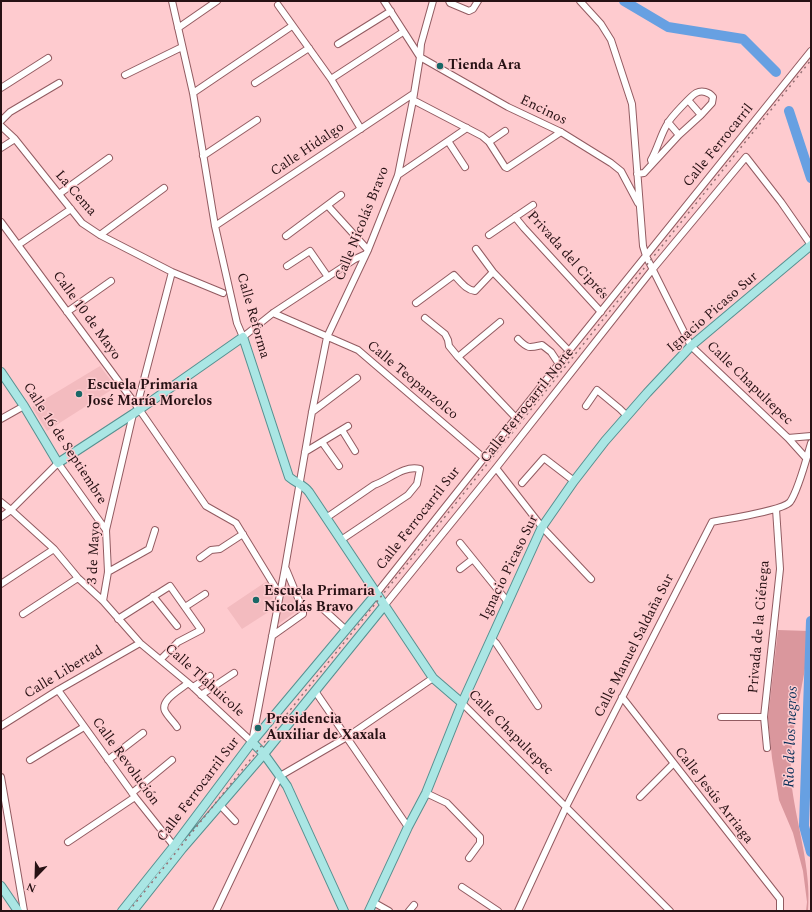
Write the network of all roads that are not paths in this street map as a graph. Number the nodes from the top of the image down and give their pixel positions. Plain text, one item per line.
1 (172, 1) edge
2 (217, 1) edge
3 (384, 1) edge
4 (434, 1) edge
5 (449, 1) edge
6 (478, 1) edge
7 (580, 1) edge
8 (278, 5) dead end
9 (390, 11) junction
10 (292, 26) junction
11 (178, 28) junction
12 (403, 32) junction
13 (338, 44) dead end
14 (182, 47) junction
15 (309, 48) junction
16 (811, 51) edge
17 (420, 57) junction
18 (48, 58) dead end
19 (125, 75) dead end
20 (331, 79) junction
21 (59, 83) dead end
22 (255, 83) dead end
23 (1, 88) edge
24 (193, 93) junction
25 (413, 97) junction
26 (688, 100) junction
27 (701, 115) junction
28 (257, 120) dead end
29 (1, 121) edge
30 (668, 122) junction
31 (1, 126) edge
32 (467, 128) junction
33 (361, 129) junction
34 (505, 131) dead end
35 (561, 132) junction
36 (679, 135) junction
37 (15, 139) junction
38 (448, 141) junction
39 (489, 142) junction
40 (1, 148) edge
41 (660, 151) junction
42 (203, 156) junction
43 (108, 158) dead end
44 (465, 167) dead end
45 (637, 174) junction
46 (398, 176) junction
47 (164, 188) dead end
48 (59, 194) junction
49 (341, 195) dead end
50 (533, 204) dead end
51 (639, 204) junction
52 (328, 206) junction
53 (71, 209) junction
54 (516, 217) junction
55 (1, 222) edge
56 (215, 226) junction
57 (3, 229) edge
58 (100, 235) junction
59 (489, 235) dead end
60 (286, 236) dead end
61 (18, 245) junction
62 (811, 245) edge
63 (476, 249) dead end
64 (367, 252) junction
65 (646, 256) junction
66 (287, 266) dead end
67 (652, 270) junction
68 (172, 272) junction
69 (493, 272) junction
70 (328, 277) junction
71 (111, 281) dead end
72 (223, 293) dead end
73 (416, 303) dead end
74 (68, 312) junction
75 (601, 312) junction
76 (273, 313) junction
77 (425, 318) dead end
78 (500, 322) dead end
79 (243, 337) junction
80 (327, 337) junction
81 (518, 339) dead end
82 (691, 346) junction
83 (569, 351) junction
84 (458, 357) junction
85 (559, 364) junction
86 (1, 372) edge
87 (357, 378) dead end
88 (24, 406) junction
89 (586, 406) dead end
90 (136, 410) junction
91 (312, 412) junction
92 (627, 416) junction
93 (516, 418) junction
94 (1, 419) edge
95 (348, 426) dead end
96 (342, 430) junction
97 (811, 436) edge
98 (788, 438) junction
99 (322, 442) junction
100 (811, 443) edge
101 (355, 451) dead end
102 (304, 452) junction
103 (484, 458) junction
104 (806, 458) junction
105 (58, 463) junction
106 (339, 466) dead end
107 (496, 468) junction
108 (574, 481) junction
109 (522, 483) dead end
110 (299, 484) junction
111 (1, 502) edge
112 (776, 509) junction
113 (11, 510) junction
114 (1, 517) edge
115 (326, 518) junction
116 (542, 526) junction
117 (106, 530) junction
118 (155, 530) dead end
119 (243, 534) junction
120 (341, 540) junction
121 (460, 543) dead end
122 (54, 549) junction
123 (200, 558) dead end
124 (473, 559) junction
125 (285, 568) junction
126 (460, 569) dead end
127 (108, 572) junction
128 (78, 578) junction
129 (591, 579) dead end
130 (1, 584) edge
131 (205, 594) dead end
132 (376, 594) junction
133 (280, 595) junction
134 (153, 596) junction
135 (507, 600) junction
136 (103, 601) junction
137 (384, 606) junction
138 (185, 607) junction
139 (322, 608) dead end
140 (23, 614) dead end
141 (118, 619) junction
142 (178, 626) dead end
143 (346, 630) junction
144 (272, 636) junction
145 (491, 638) junction
146 (140, 643) junction
147 (161, 659) junction
148 (234, 673) dead end
149 (210, 676) dead end
150 (433, 678) junction
151 (190, 685) junction
152 (58, 690) junction
153 (315, 691) junction
154 (201, 695) junction
155 (622, 697) junction
156 (462, 703) junction
157 (538, 706) dead end
158 (721, 717) dead end
159 (764, 717) junction
160 (1, 726) edge
161 (84, 726) junction
162 (177, 727) dead end
163 (143, 733) dead end
164 (347, 737) junction
165 (252, 742) junction
166 (767, 748) dead end
167 (264, 754) junction
168 (30, 760) dead end
169 (108, 760) junction
170 (172, 760) dead end
171 (673, 764) junction
172 (280, 776) junction
173 (1, 777) edge
174 (426, 793) junction
175 (133, 795) junction
176 (640, 797) dead end
177 (220, 805) junction
178 (566, 807) junction
179 (235, 821) dead end
180 (408, 827) junction
181 (68, 842) dead end
182 (174, 846) junction
183 (469, 858) dead end
184 (1, 886) edge
185 (462, 887) dead end
186 (373, 902) junction
187 (414, 904) dead end
188 (18, 911) edge
189 (24, 911) edge
190 (122, 911) edge
191 (133, 911) edge
192 (216, 911) edge
193 (344, 911) edge
194 (369, 911) edge
195 (389, 911) edge
196 (409, 911) edge
197 (498, 911) edge
198 (518, 911) edge
199 (670, 911) edge
200 (780, 911) edge

1 - 11 street, Calle Reforma
2 - 11 street
3 - 9 street
4 - 17 street, Calle Nicolás Bravo
5 - 6 street
7 - 45 street, Calle Chapultepec
8 - 10 street
9 - 12 street
9 - 13 street
10 - 15 street
10 - 24 street
11 - 14 street, Calle Reforma
12 - 17 street
12 - 20 street
14 - 19 street
14 - 24 street, Calle Reforma
15 - 20 street
15 - 22 street
16 - 65 street, Calle Ferrocarril
17 - 25 street, Calle Nicolás Bravo
17 - 35 street, Encinos
18 - 23 street
20 - 33 street
21 - 29 street
24 - 42 street, Calle Reforma
25 - 32 street
25 - 33 street, Calle Hidalgo
25 - 46 street, Calle Nicolás Bravo
26 - 27 street
26 - 27 street
26 - 30 street
27 - 36 street
28 - 42 street
30 - 36 street
30 - 41 street
31 - 37 street, La Cema
32 - 38 street
32 - 39 street
33 - 56 street, Calle Hidalgo
34 - 39 street
35 - 39 street
35 - 51 street, Encinos
36 - 41 street
37 - 40 street
37 - 48 street, La Cema
38 - 44 street
38 - 46 street
41 - 45 street
42 - 56 street, Calle Reforma
43 - 48 street
45 - 51 street, Calle Chapultepec
46 - 64 street, Calle Nicolás Bravo
47 - 58 street
48 - 53 street, La Cema
49 - 52 street
50 - 54 street
51 - 65 street, Calle Chapultepec
52 - 60 street
52 - 64 street
53 - 58 street, La Cema
53 - 61 street
54 - 59 street
54 - 75 street, Privada del Ciprés
55 - 57 street, Calle 10 de Mayo
56 - 79 street, Calle Reforma
57 - 61 street, Calle 10 de Mayo
58 - 68 street, La Cema
61 - 74 street, Calle 10 de Mayo
62 - 67 street, Calle Ferrocarril
62 - 82 main road, Ignacio Picaso Sur
63 - 69 street
64 - 70 street
64 - 80 street, Calle Nicolás Bravo
65 - 67 street, Calle Chapultepec
65 - 75 street, Calle Ferrocarril Sur
66 - 70 street
67 - 82 street, Calle Chapultepec
67 - 107 street, Calle Ferrocarril Norte
68 - 72 street, La Cema
68 - 90 street, 3 de Mayo
69 - 73 street
69 - 83 street
70 - 76 street
71 - 74 street
74 - 90 street, Calle 10 de Mayo
75 - 83 street, Calle Ferrocarril Sur
76 - 79 street
76 - 80 street, Calle Teopanzolco
77 - 84 street
78 - 84 street
79 - 90 main road
79 - 110 main road, Calle Reforma
80 - 91 street, Calle Nicolás Bravo
80 - 103 street, Calle Teopanzolco
81 - 85 street
82 - 92 main road, Ignacio Picaso Sur
82 - 98 street, Calle Chapultepec
83 - 85 street, Calle Ferrocarril Sur
84 - 93 street
85 - 93 street, Calle Ferrocarril Sur
86 - 88 main road, Calle 16 de Septiembre
87 - 91 street
88 - 94 street
88 - 105 main road, Calle 16 de Septiembre
89 - 92 street
90 - 105 main road
90 - 117 street, 3 de Mayo
90 - 119 street, Calle 10 de Mayo
91 - 102 street, Calle Nicolás Bravo
92 - 108 main road, Ignacio Picaso Sur
93 - 103 street, Calle Ferrocarril Sur
95 - 96 street
96 - 99 street
96 - 101 street
97 - 98 street
98 - 104 street, Calle Chapultepec
99 - 102 street
99 - 106 street
100 - 104 street, Calle Manuel Saldaña Sur
102 - 110 street, Calle Nicolás Bravo
103 - 132 street, Calle Ferrocarril Sur
104 - 112 street, Calle Manuel Saldaña Sur
105 - 113 street
105 - 117 street, Calle 16 de Septiembre
107 - 116 street
107 - 137 street, Calle Ferrocarril Norte
108 - 109 street
108 - 116 main road, Ignacio Picaso Sur
110 - 115 main road, Calle Reforma
110 - 125 street, Calle Nicolás Bravo
111 - 113 street, Calle Tlahuicole
112 - 155 street, Calle Manuel Saldaña Sur
112 - 159 street, Privada de la Ciénega
113 - 114 street
113 - 122 street, Calle Tlahuicole
115 - 120 main road, Calle Reforma
115 - 120 street
116 - 129 street
116 - 135 main road, Ignacio Picaso Sur
117 - 127 street, 3 de Mayo
118 - 127 street
119 - 123 street
119 - 133 street, Calle 10 de Mayo
120 - 132 main road, Calle Reforma
121 - 124 street
122 - 128 street, Calle Tlahuicole
122 - 130 street
124 - 126 street
124 - 135 street
125 - 133 street, Calle Nicolás Bravo
125 - 144 street
127 - 136 street, 3 de Mayo
128 - 136 street, Calle Tlahuicole
128 - 140 street
131 - 138 street
132 - 137 main road, Calle Reforma
132 - 143 main road, Calle Ferrocarril Sur
133 - 144 street, Calle Nicolás Bravo
134 - 138 street
134 - 141 street
134 - 142 street
135 - 145 main road, Ignacio Picaso Sur
136 - 141 street, Calle Tlahuicole
137 - 150 main road, Calle Chapultepec
137 - 153 main road, Calle Ferrocarril Norte
138 - 147 street
139 - 143 street
141 - 146 street, Calle Tlahuicole
143 - 165 main road, Calle Ferrocarril Sur
144 - 165 street, Calle Nicolás Bravo
145 - 156 main road, Ignacio Picaso Sur
145 - 157 street
146 - 147 street, Calle Tlahuicole
146 - 152 street, Calle Libertad
147 - 151 street, Calle Tlahuicole
148 - 154 street
149 - 151 street
150 - 156 main road, Calle Chapultepec
150 - 164 street
151 - 154 street, Calle Tlahuicole
151 - 162 street
152 - 160 street, Calle Libertad
152 - 161 street, Calle Revolución
153 - 164 street
153 - 167 main road, Calle Ferrocarril Norte
154 - 165 street, Calle Tlahuicole
155 - 171 street, Calle Jesús Arriaga
155 - 178 street, Calle Manuel Saldaña Sur
156 - 174 main road, Ignacio Picaso Sur
156 - 178 street, Calle Chapultepec
158 - 159 street
159 - 166 street, Privada de la Ciénega
161 - 168 street
161 - 169 street, Calle Revolución
163 - 169 street
164 - 172 street
164 - 180 street
165 - 167 main road, Calle Tlahuicole
165 - 182 main road, Calle Ferrocarril Sur
167 - 172 main road, Calle Tlahuicole
167 - 177 main road, Calle Ferrocarril Norte
169 - 175 street, Calle Revolución
170 - 175 street
171 - 176 street
171 - 200 street, Calle Jesús Arriaga
172 - 192 street
172 - 193 main road, Calle Tlahuicole
173 - 189 street
174 - 180 main road, Ignacio Picaso Sur
174 - 183 street
175 - 181 street
175 - 182 street, Calle Revolución
177 - 179 street
177 - 191 main road, Calle Ferrocarril Norte
178 - 198 street, Calle Manuel Saldaña Sur
178 - 199 street, Calle Chapultepec
180 - 186 main road, Ignacio Picaso Sur
182 - 190 main road, Calle Ferrocarril Sur
184 - 188 main road
185 - 197 street
186 - 194 main road, Ignacio Picaso Sur
186 - 195 street
187 - 196 street

